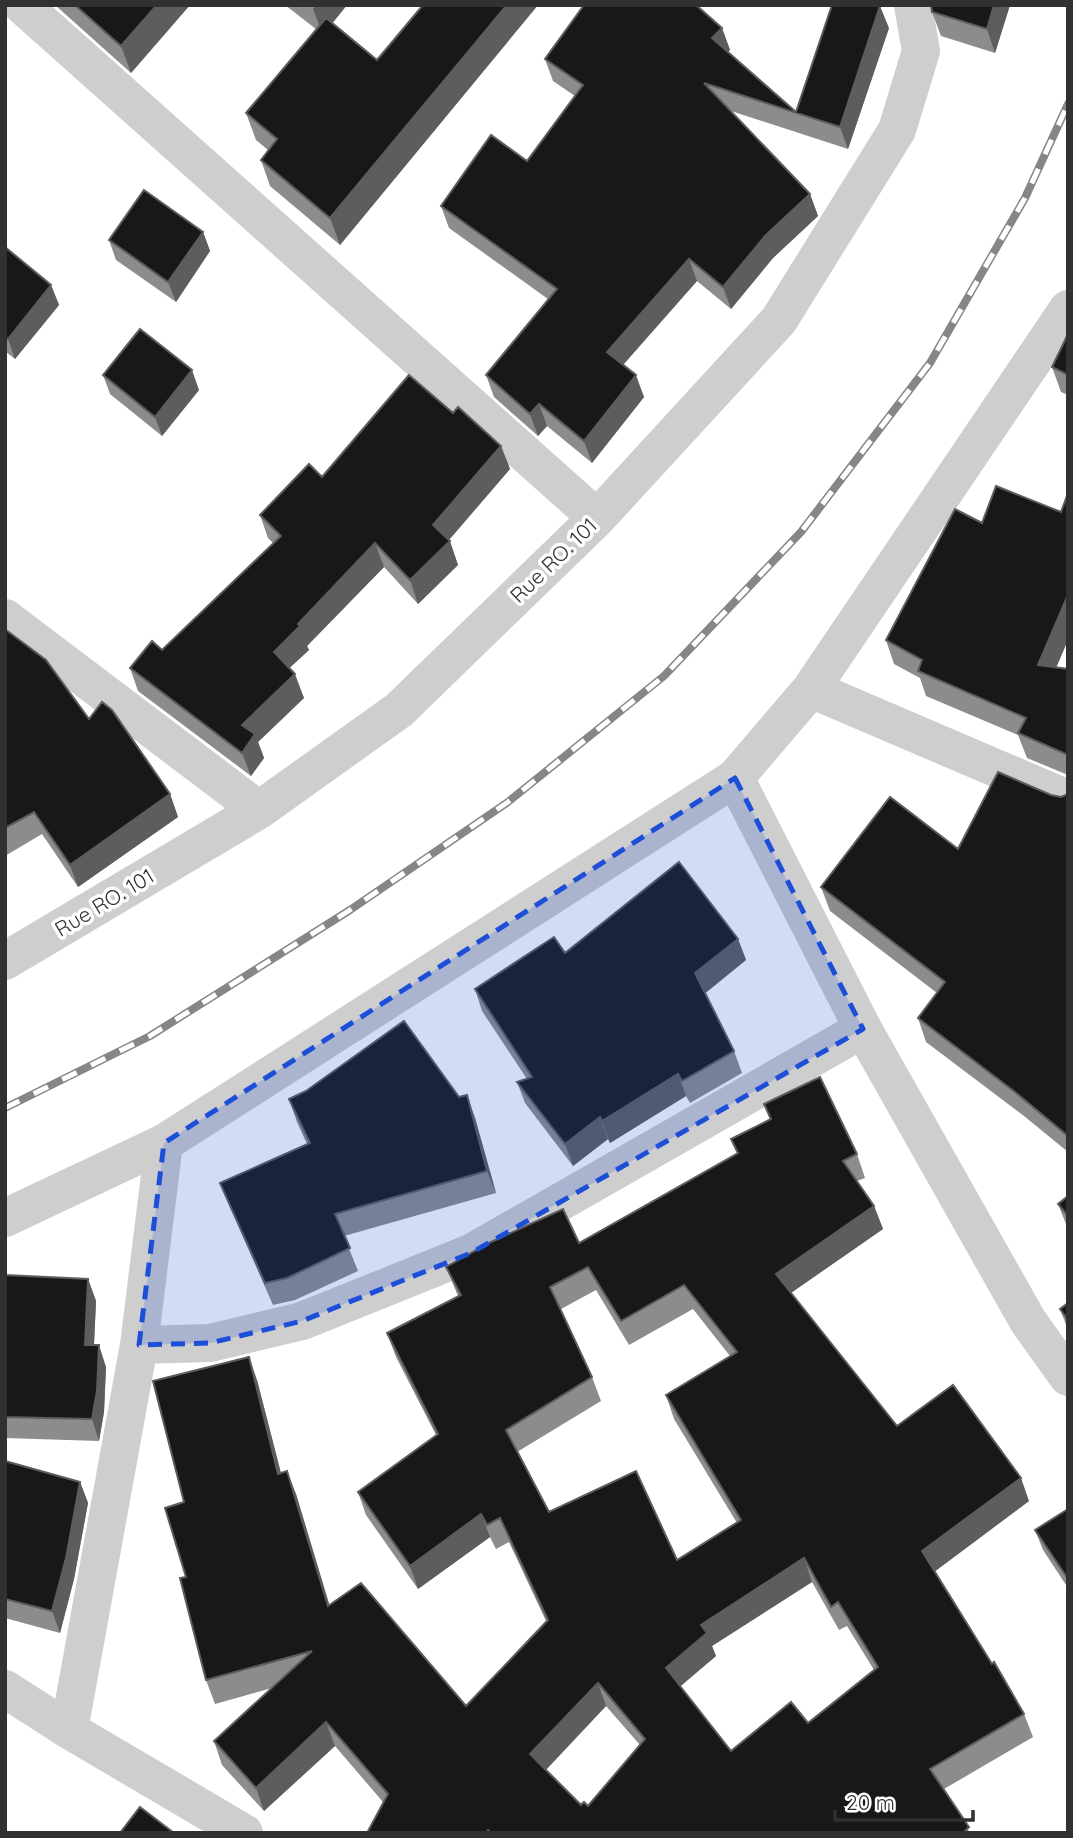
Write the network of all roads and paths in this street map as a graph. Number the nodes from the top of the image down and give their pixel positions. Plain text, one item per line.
1 (22, 5) edge
2 (913, 5) edge
3 (1068, 309) edge
4 (597, 518) junction
5 (5, 618) edge
6 (811, 689) junction
7 (735, 778) junction
8 (1068, 799) edge
9 (259, 810) junction
10 (5, 961) edge
11 (863, 1029) junction
12 (164, 1143) junction
13 (5, 1218) edge
14 (139, 1345) junction
15 (1068, 1377) edge
16 (5, 1689) edge
17 (69, 1730) junction
18 (244, 1833) edge

1 - 4 street
2 - 4 street, Rue RO. 101
3 - 6 street
4 - 9 street, Rue RO. 101
5 - 9 street
6 - 7 street
6 - 8 street
7 - 11 street
7 - 12 street
9 - 10 street, Rue RO. 101
11 - 14 street
11 - 15 street
12 - 13 street
12 - 14 street
14 - 17 street
16 - 17 street
17 - 18 street

